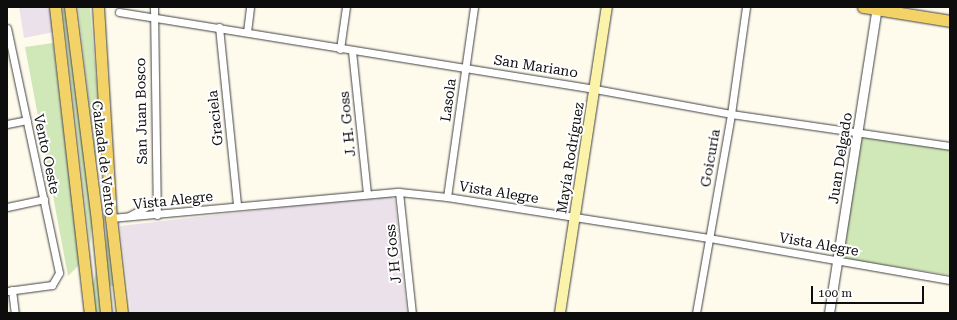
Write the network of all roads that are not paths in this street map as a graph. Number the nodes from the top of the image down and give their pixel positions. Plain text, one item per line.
1 (55, 7) edge
2 (70, 7) edge
3 (98, 7) edge
4 (154, 7) edge
5 (250, 7) edge
6 (346, 7) edge
7 (474, 7) edge
8 (606, 7) edge
9 (746, 7) edge
10 (864, 7) edge
11 (877, 8) edge
12 (119, 12) dead end
13 (152, 17) junction
14 (950, 21) edge
15 (219, 27) junction
16 (7, 28) edge
17 (247, 32) junction
18 (9, 45) edge
19 (340, 49) junction
20 (352, 51) junction
21 (466, 68) junction
22 (595, 89) junction
23 (731, 114) junction
24 (106, 118) junction
25 (27, 120) junction
26 (7, 124) edge
27 (858, 132) junction
28 (950, 146) edge
29 (399, 192) junction
30 (367, 194) junction
31 (446, 197) junction
32 (44, 199) junction
33 (155, 202) junction
34 (237, 205) junction
35 (7, 207) edge
36 (157, 215) junction
37 (575, 217) junction
38 (112, 218) junction
39 (126, 218) junction
40 (97, 222) junction
41 (709, 238) junction
42 (837, 260) junction
43 (86, 273) junction
44 (950, 280) edge
45 (10, 291) edge
46 (15, 313) edge
47 (90, 313) edge
48 (106, 313) edge
49 (122, 313) edge
50 (412, 313) edge
51 (560, 313) edge
52 (696, 313) edge
53 (829, 313) edge

1 - 43 main road
2 - 40 main road, Calzada de Vento
3 - 24 main road, Calzada de Vento
4 - 13 street, San Juan Bosco
5 - 17 street
6 - 19 street
7 - 21 street, Lasola
8 - 22 main road, Mayía Rodríguez
9 - 23 street, Goicuría
10 - 11 main road
11 - 14 main road
11 - 27 street, Juan Delgado
12 - 13 street, San Mariano
13 - 15 street, San Mariano
13 - 33 street, San Juan Bosco
15 - 17 street, San Mariano
15 - 34 street, Graciela
16 - 18 street, Vento Oeste
17 - 19 street, San Mariano
18 - 25 street, Vento Oeste
19 - 20 street, San Mariano
20 - 21 street, San Mariano
20 - 30 street, J. H. Goss
21 - 22 street, San Mariano
21 - 31 street, Lasola
22 - 23 street, San Mariano
22 - 37 main road, Mayía Rodríguez
23 - 27 street, San Mariano
23 - 41 street, Goicuría
24 - 38 main road, Calzada de Vento
24 - 40 main road
25 - 26 street
25 - 32 street, Vento Oeste
27 - 28 street, San Mariano
27 - 42 street, Juan Delgado
29 - 30 street, Vista Alegre
29 - 31 street, Vista Alegre
29 - 50 street, J H Goss
30 - 34 street, Vista Alegre
31 - 37 street, Vista Alegre
32 - 35 street
32 - 45 street, Vento Oeste
33 - 36 street, San Juan Bosco
33 - 39 street
34 - 36 street, Vista Alegre
36 - 39 street, Vista Alegre
37 - 41 street, Vista Alegre
37 - 51 main road, Mayía Rodríguez
38 - 39 street, Vista Alegre
38 - 49 main road, Calzada de Vento
40 - 43 main road
40 - 48 main road, Calzada de Vento
41 - 42 street, Vista Alegre
41 - 52 street, Goicuría
42 - 44 street, Vista Alegre
42 - 53 street, Juan Delgado
43 - 47 main road
45 - 46 street

